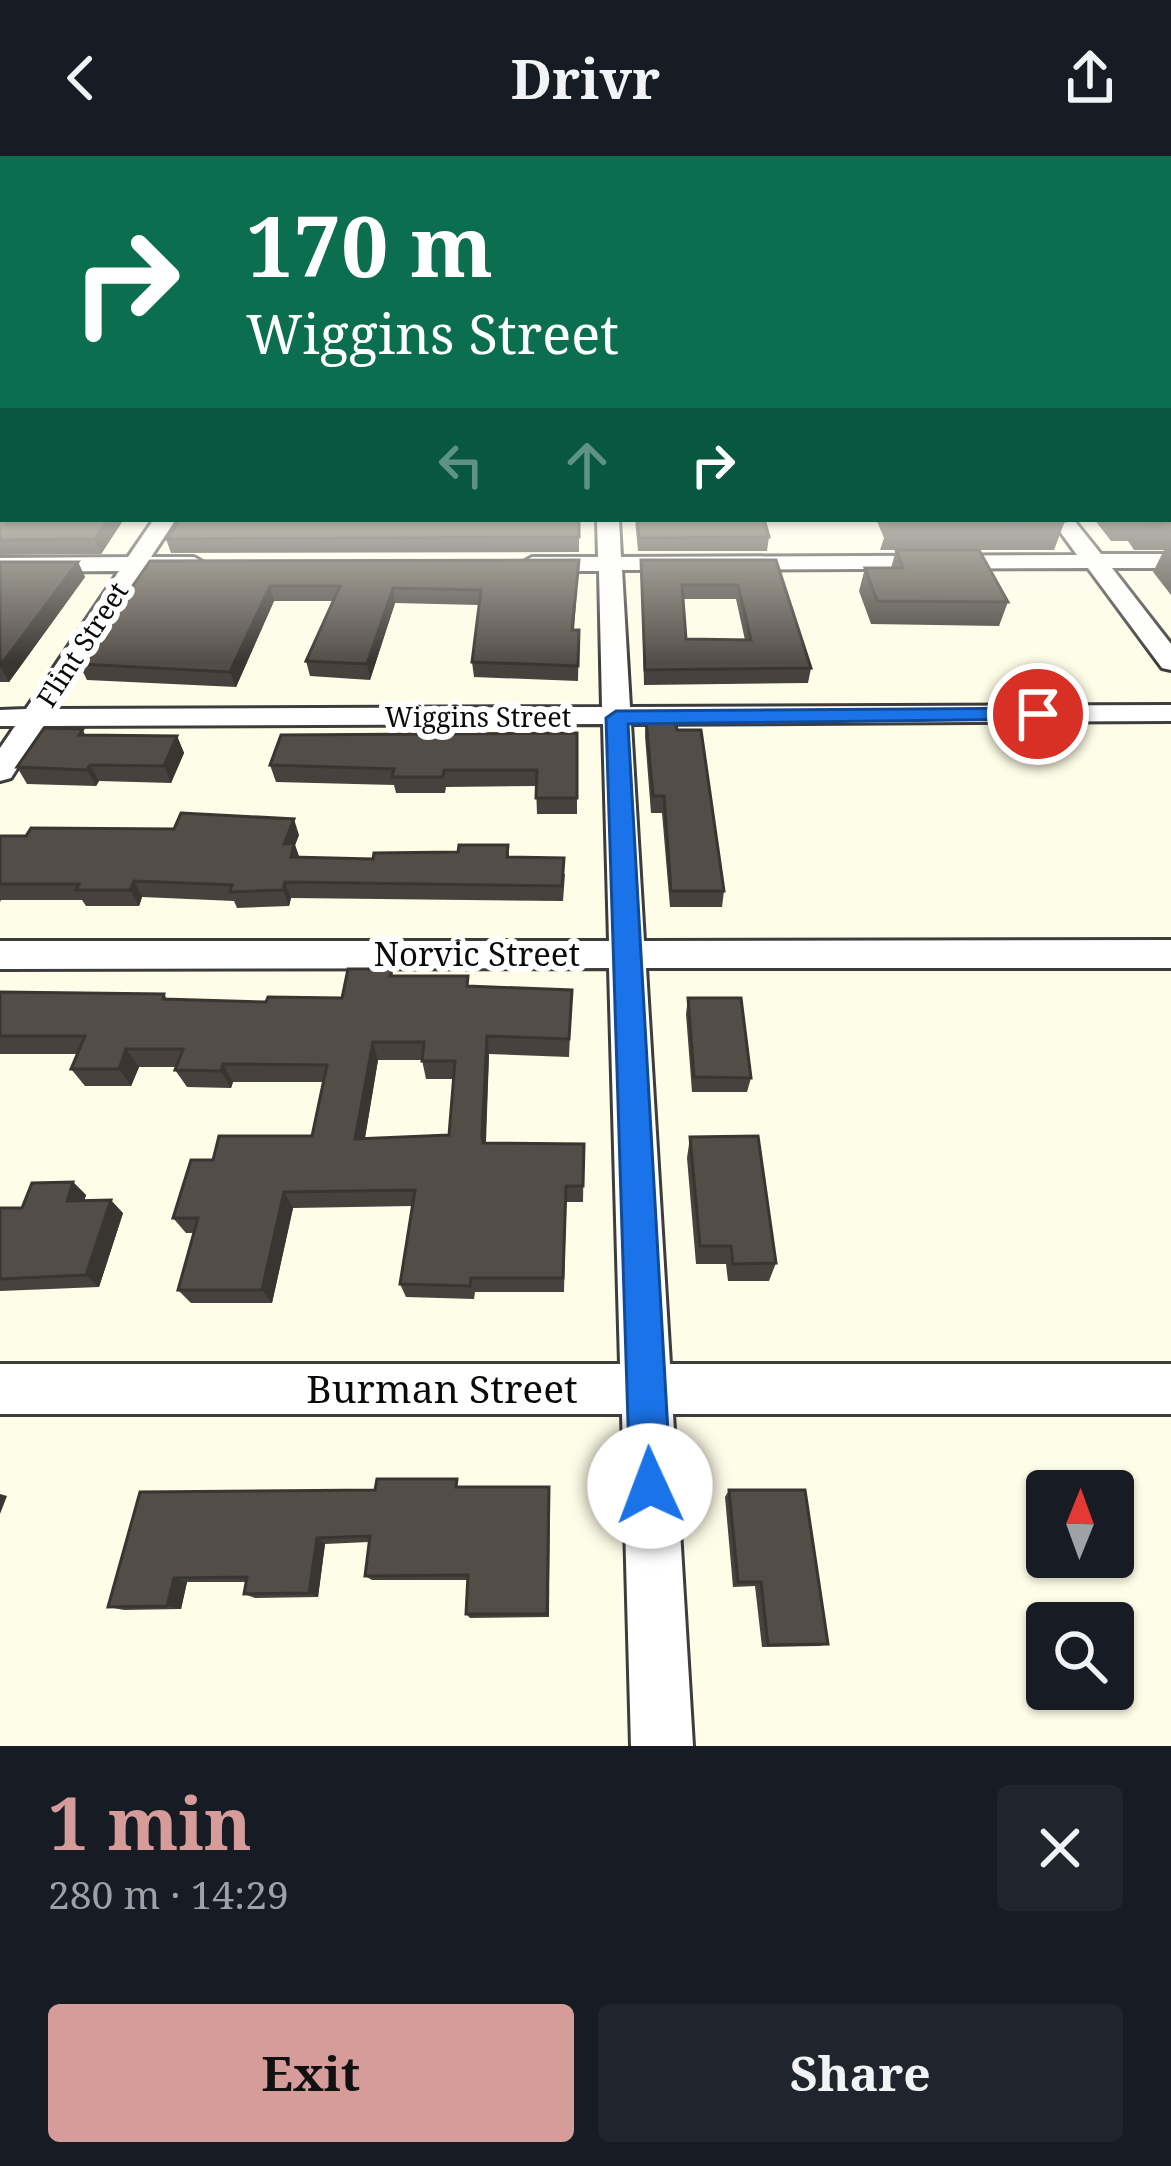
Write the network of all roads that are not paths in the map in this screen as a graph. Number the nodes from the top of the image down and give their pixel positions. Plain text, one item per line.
1 (164, 522) edge
2 (608, 522) edge
3 (1064, 522) edge
4 (1171, 561) edge
5 (136, 564) junction
6 (222, 564) edge
7 (508, 564) edge
8 (610, 564) junction
9 (1096, 564) junction
10 (0, 565) edge
11 (1171, 662) edge
12 (1171, 713) edge
13 (0, 718) edge
14 (35, 718) junction
15 (616, 718) junction
16 (0, 771) edge
17 (627, 954) junction
18 (1171, 954) edge
19 (0, 955) edge
20 (0, 1389) edge
21 (646, 1389) junction
22 (1171, 1389) edge
23 (662, 1746) edge

1 - 5 street, Flint Street
2 - 8 street
3 - 9 street
4 - 9 street
5 - 6 street
5 - 10 street
5 - 14 street, Flint Street
7 - 8 street
8 - 9 street
8 - 15 street
9 - 11 street
12 - 15 street, Wiggins Street
13 - 14 street, Wiggins Street
14 - 15 street, Wiggins Street
14 - 16 street, Flint Street
15 - 17 street
17 - 18 street, Norvic Street
17 - 19 street, Norvic Street
17 - 21 street
20 - 21 street, Burman Street
21 - 22 street, Burman Street
21 - 23 street

